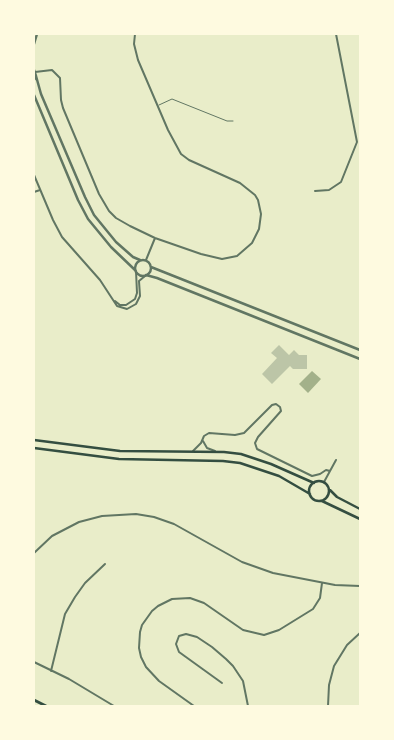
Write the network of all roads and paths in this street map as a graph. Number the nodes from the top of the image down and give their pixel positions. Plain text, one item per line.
1 (37, 34) edge
2 (135, 34) edge
3 (336, 34) edge
4 (34, 44) edge
5 (34, 71) edge
6 (36, 76) junction
7 (34, 80) edge
8 (34, 95) edge
9 (157, 106) junction
10 (233, 121) dead end
11 (360, 141) edge
12 (357, 142) junction
13 (34, 174) edge
14 (40, 190) junction
15 (315, 191) dead end
16 (34, 192) edge
17 (155, 238) junction
18 (140, 260) junction
19 (146, 260) junction
20 (151, 267) junction
21 (136, 270) junction
22 (145, 276) junction
23 (111, 297) junction
24 (360, 350) edge
25 (360, 359) edge
26 (203, 439) junction
27 (34, 440) edge
28 (34, 448) edge
29 (191, 452) junction
30 (218, 452) junction
31 (336, 460) dead end
32 (330, 471) junction
33 (324, 482) junction
34 (314, 483) junction
35 (329, 489) junction
36 (310, 494) junction
37 (322, 501) junction
38 (360, 509) edge
39 (360, 519) edge
40 (34, 553) edge
41 (104, 564) dead end
42 (322, 583) junction
43 (360, 586) edge
44 (360, 633) edge
45 (34, 662) edge
46 (51, 671) junction
47 (222, 683) dead end
48 (34, 700) edge
49 (46, 706) edge
50 (114, 706) edge
51 (194, 706) edge
52 (248, 706) edge
53 (328, 706) edge

1 - 4 street
2 - 9 street
3 - 12 street
5 - 6 street
5 - 17 street
6 - 7 street
6 - 18 street
8 - 21 street
9 - 10 street
9 - 17 street
11 - 12 street
12 - 15 street
13 - 14 street
14 - 16 street
14 - 23 street
17 - 19 street
18 - 19 street
18 - 21 street
19 - 20 street
20 - 22 street
20 - 24 street
21 - 22 street
21 - 23 street
22 - 23 street
22 - 25 street
26 - 29 street
26 - 30 street
26 - 32 street
27 - 29 main road
28 - 36 main road
29 - 30 main road
30 - 34 main road
31 - 32 street
32 - 33 street
33 - 34 main road
33 - 35 main road
34 - 36 main road
35 - 37 main road
35 - 38 main road
36 - 37 main road
37 - 39 main road
40 - 42 street
41 - 46 street
42 - 43 street
42 - 51 street
44 - 53 street
45 - 46 street
46 - 50 street
47 - 52 street
48 - 49 main road

